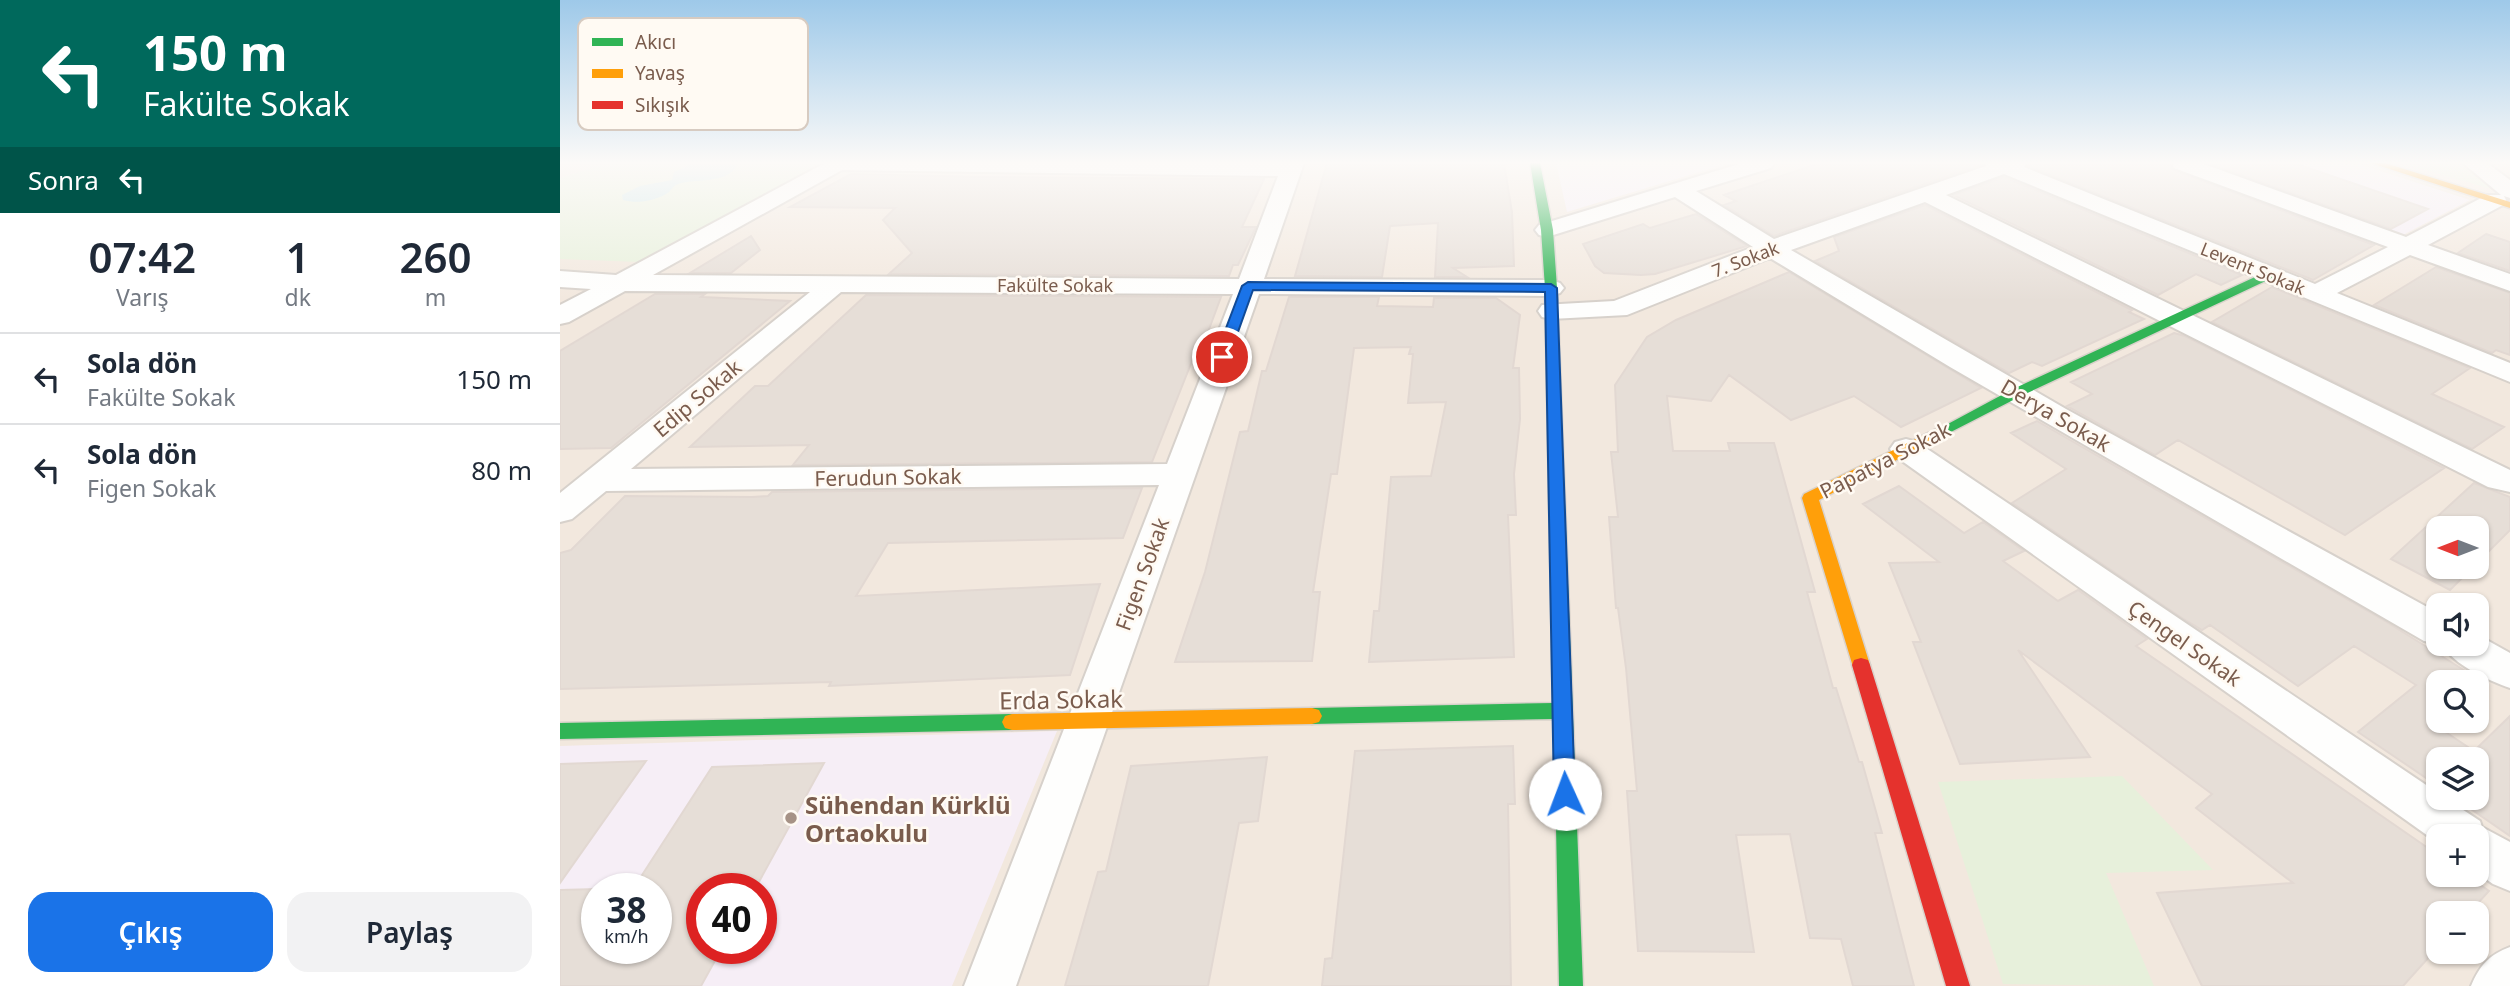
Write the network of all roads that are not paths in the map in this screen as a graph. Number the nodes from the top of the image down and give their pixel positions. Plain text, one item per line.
1 (756, 209) edge
2 (1276, 209) edge
3 (1543, 209) edge
4 (1616, 209) edge
5 (1708, 209) edge
6 (1883, 209) edge
7 (1957, 209) edge
8 (2112, 209) edge
9 (2308, 209) edge
10 (2485, 209) edge
11 (1547, 230) junction
12 (2409, 246) junction
13 (1770, 249) junction
14 (2268, 275) junction
15 (560, 279) edge
16 (624, 283) junction
17 (2510, 283) edge
18 (835, 284) junction
19 (1248, 286) junction
20 (2316, 294) junction
21 (1551, 299) junction
22 (560, 316) edge
23 (2177, 317) junction
24 (2510, 373) edge
25 (2016, 393) junction
26 (1906, 449) junction
27 (1179, 474) junction
28 (598, 480) junction
29 (2510, 481) edge
30 (560, 511) edge
31 (2426, 624) edge
32 (2482, 656) edge
33 (2510, 672) edge
34 (1562, 711) junction
35 (1087, 721) junction
36 (560, 731) edge
37 (2446, 824) edge
38 (2489, 854) edge
39 (2510, 869) edge
40 (2510, 972) edge
41 (989, 986) edge
42 (1571, 986) edge
43 (1958, 986) edge
44 (2497, 986) edge

1 - 16 street
2 - 19 street, Figen Sokak
3 - 11 street
4 - 11 street
5 - 13 street, Derya Sokak
6 - 13 street, 7. Sokak
7 - 23 street
8 - 14 street, Levent Sokak
9 - 12 street
10 - 12 street
11 - 21 street
12 - 17 street
12 - 20 street
13 - 21 street, 7. Sokak
13 - 25 street, Derya Sokak
14 - 20 street, Levent Sokak
14 - 23 street, Papatya Sokak
15 - 16 street, Fakülte Sokak
16 - 18 street, Fakülte Sokak
16 - 22 street
18 - 19 street, Fakülte Sokak
18 - 28 street, Edip Sokak
19 - 21 street, Fakülte Sokak
19 - 27 street, Figen Sokak
20 - 24 street, Levent Sokak
21 - 34 street
23 - 25 street, Papatya Sokak
23 - 29 street
25 - 26 street, Papatya Sokak
25 - 31 street, Derya Sokak
26 - 37 street, Çengel Sokak
26 - 43 street, Papatya Sokak
27 - 28 street, Ferudun Sokak
27 - 35 street, Figen Sokak
28 - 30 street, Edip Sokak
32 - 33 street
34 - 35 street, Erda Sokak
34 - 42 street
35 - 36 street, Erda Sokak
35 - 41 street, Figen Sokak
38 - 39 street
40 - 44 street

